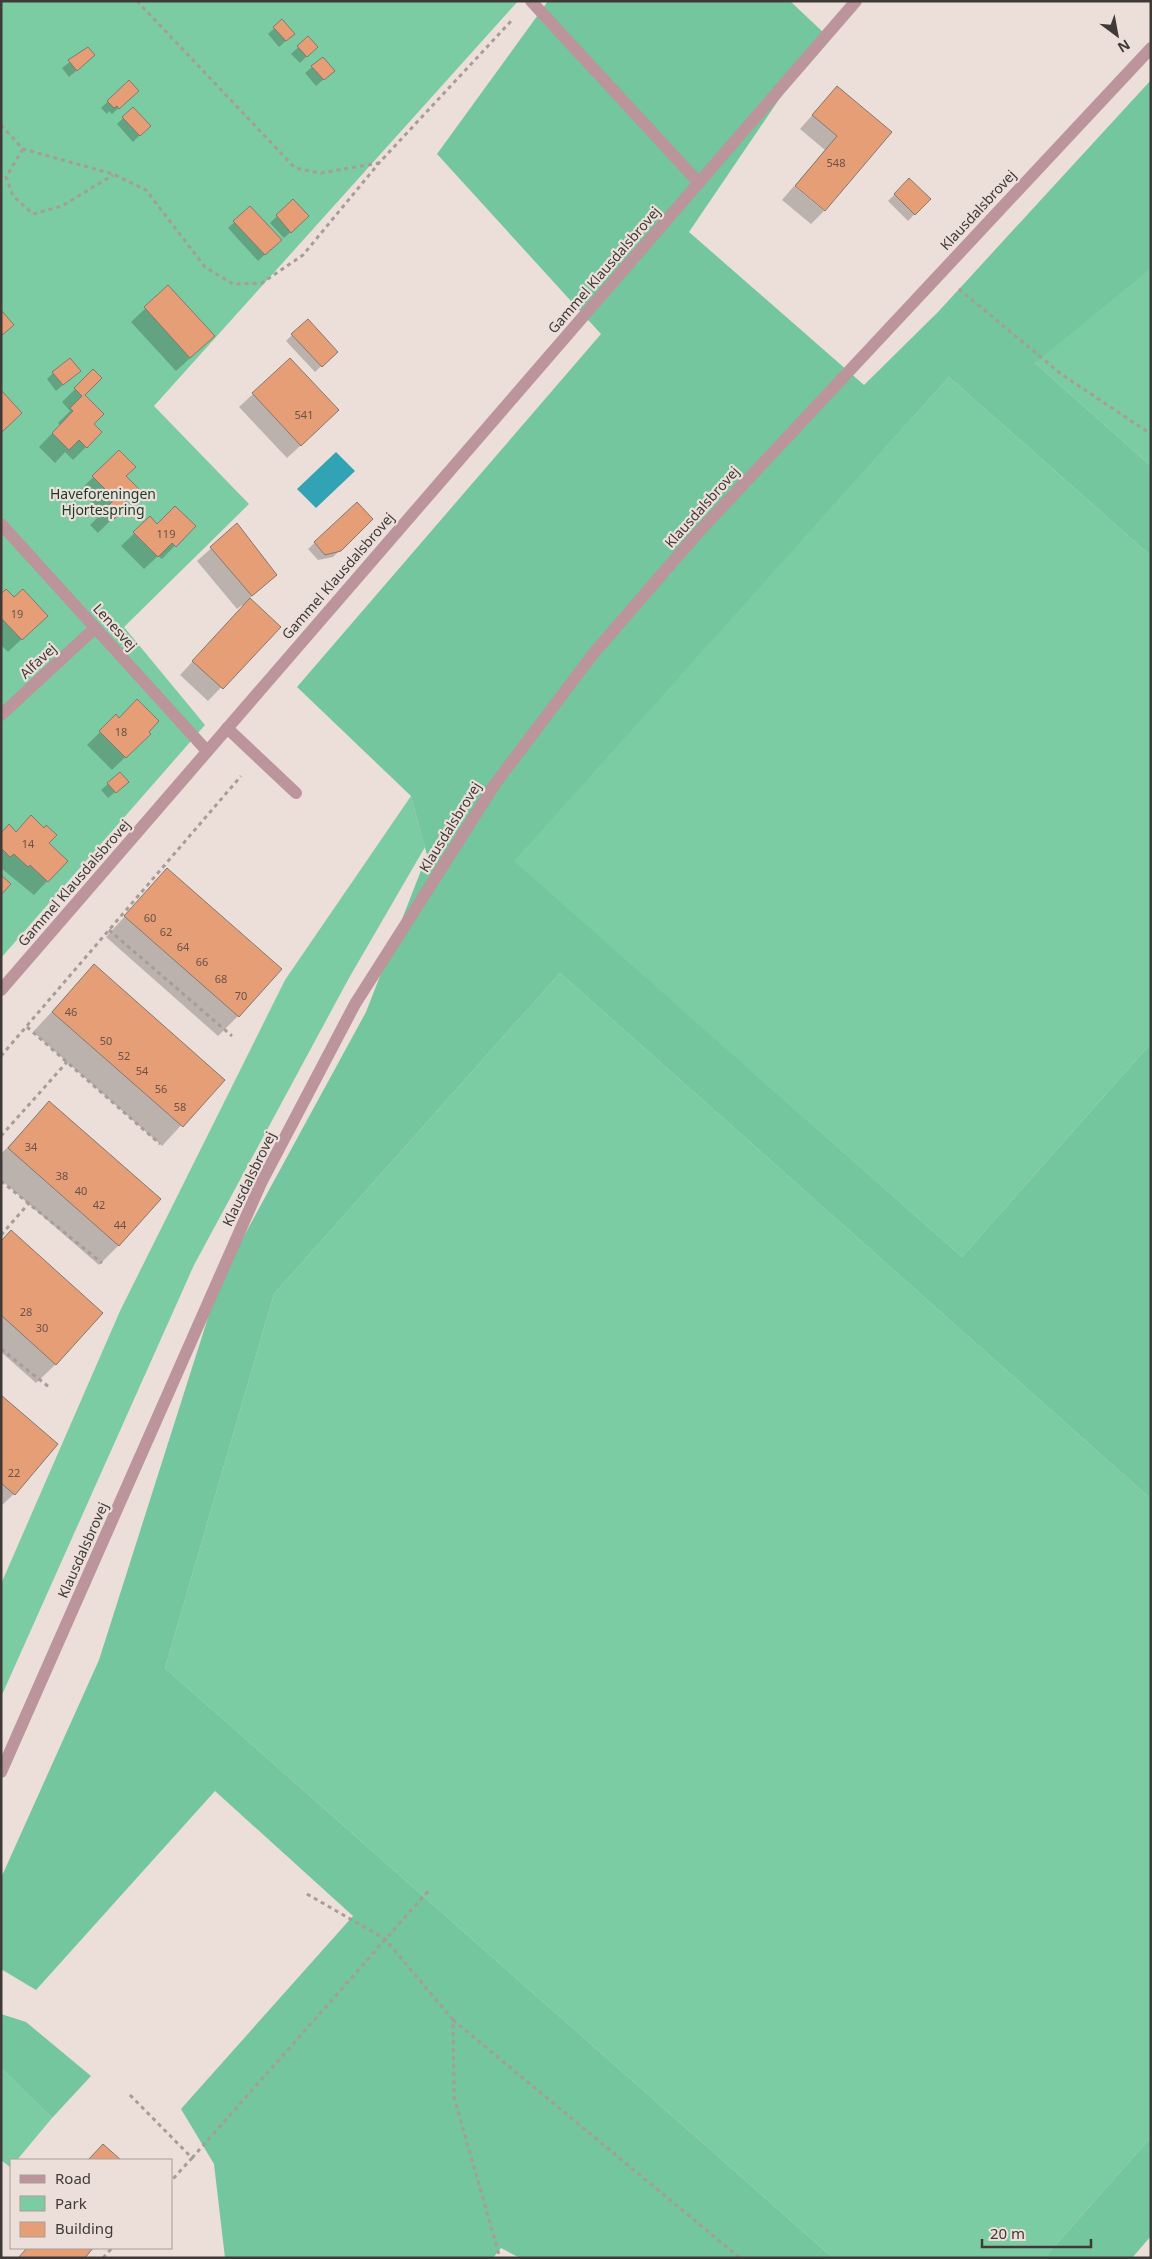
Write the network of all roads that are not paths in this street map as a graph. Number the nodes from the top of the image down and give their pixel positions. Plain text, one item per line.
1 (532, 1) edge
2 (856, 1) edge
3 (1151, 48) edge
4 (699, 183) junction
5 (1, 524) edge
6 (95, 628) junction
7 (1, 715) edge
8 (227, 728) junction
9 (206, 751) junction
10 (296, 793) dead end
11 (1, 990) edge
12 (1, 1772) edge

1 - 4 street
2 - 4 street, Gammel Klausdalsbrovej
3 - 12 street, Klausdalsbrovej
4 - 8 street, Gammel Klausdalsbrovej
5 - 6 street, Lenesvej
6 - 7 street, Alfavej
6 - 9 street, Lenesvej
8 - 9 street, Gammel Klausdalsbrovej
8 - 10 street
9 - 11 street, Gammel Klausdalsbrovej

